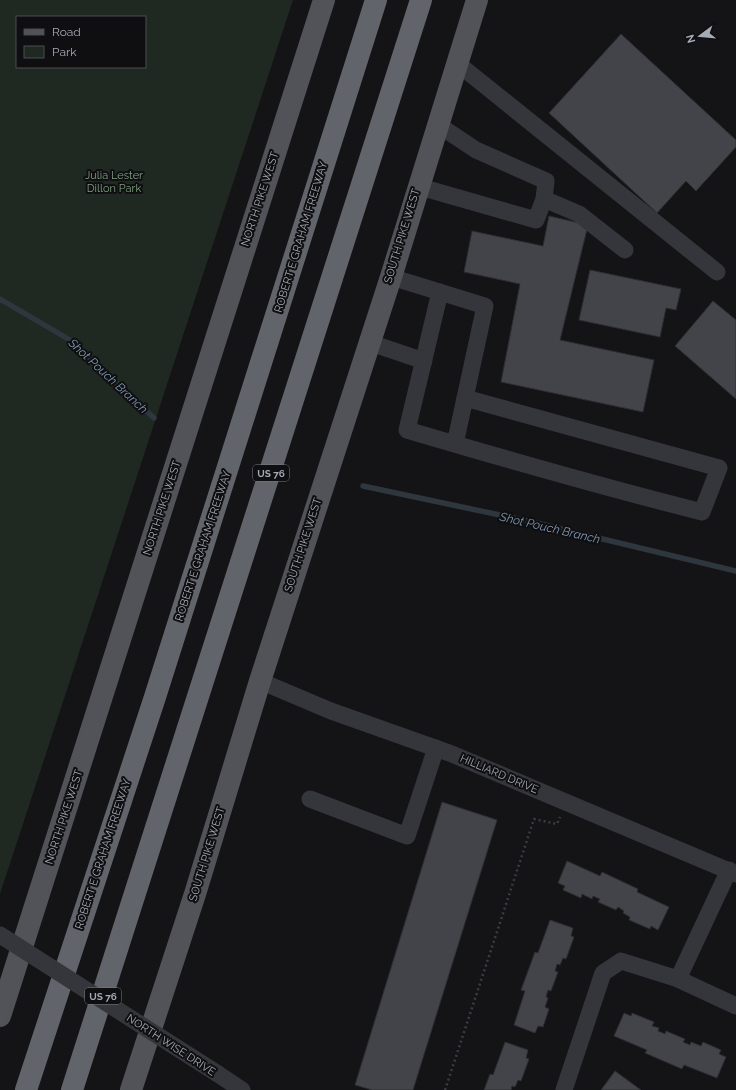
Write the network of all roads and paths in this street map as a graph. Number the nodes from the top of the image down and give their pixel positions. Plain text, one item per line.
1 (324, 0) edge
2 (376, 0) edge
3 (421, 0) edge
4 (477, 0) edge
5 (457, 63) junction
6 (437, 124) junction
7 (417, 186) junction
8 (544, 199) junction
9 (625, 250) dead end
10 (717, 272) dead end
11 (390, 277) junction
12 (440, 292) junction
13 (368, 342) junction
14 (424, 361) junction
15 (465, 398) junction
16 (455, 444) junction
17 (260, 681) junction
18 (436, 748) junction
19 (310, 799) dead end
20 (557, 824) dead end
21 (732, 872) edge
22 (0, 936) edge
23 (678, 979) junction
24 (736, 1006) edge
25 (0, 1016) edge
26 (26, 1090) edge
27 (72, 1090) edge
28 (131, 1090) edge
29 (242, 1090) edge
30 (445, 1090) edge
31 (564, 1090) edge

1 - 25 main road, NORTH PIKE WEST
2 - 26 highway, ROBERT E GRAHAM FREEWAY
3 - 27 highway, US 76
4 - 5 main road, SOUTH PIKE WEST
5 - 6 main road, SOUTH PIKE WEST
5 - 10 street
6 - 7 main road, SOUTH PIKE WEST
6 - 8 street
7 - 8 street
7 - 11 main road, SOUTH PIKE WEST
8 - 9 street
11 - 12 street
11 - 13 main road, SOUTH PIKE WEST
12 - 14 street
12 - 15 street
13 - 14 street
13 - 17 main road, SOUTH PIKE WEST
14 - 16 street
15 - 16 street
15 - 16 street
17 - 18 street, HILLIARD DRIVE
17 - 28 main road, SOUTH PIKE WEST
18 - 19 street
18 - 21 street, HILLIARD DRIVE
20 - 30 path
21 - 23 street
22 - 29 street, NORTH WISE DRIVE, bridge
23 - 24 street
23 - 31 street

